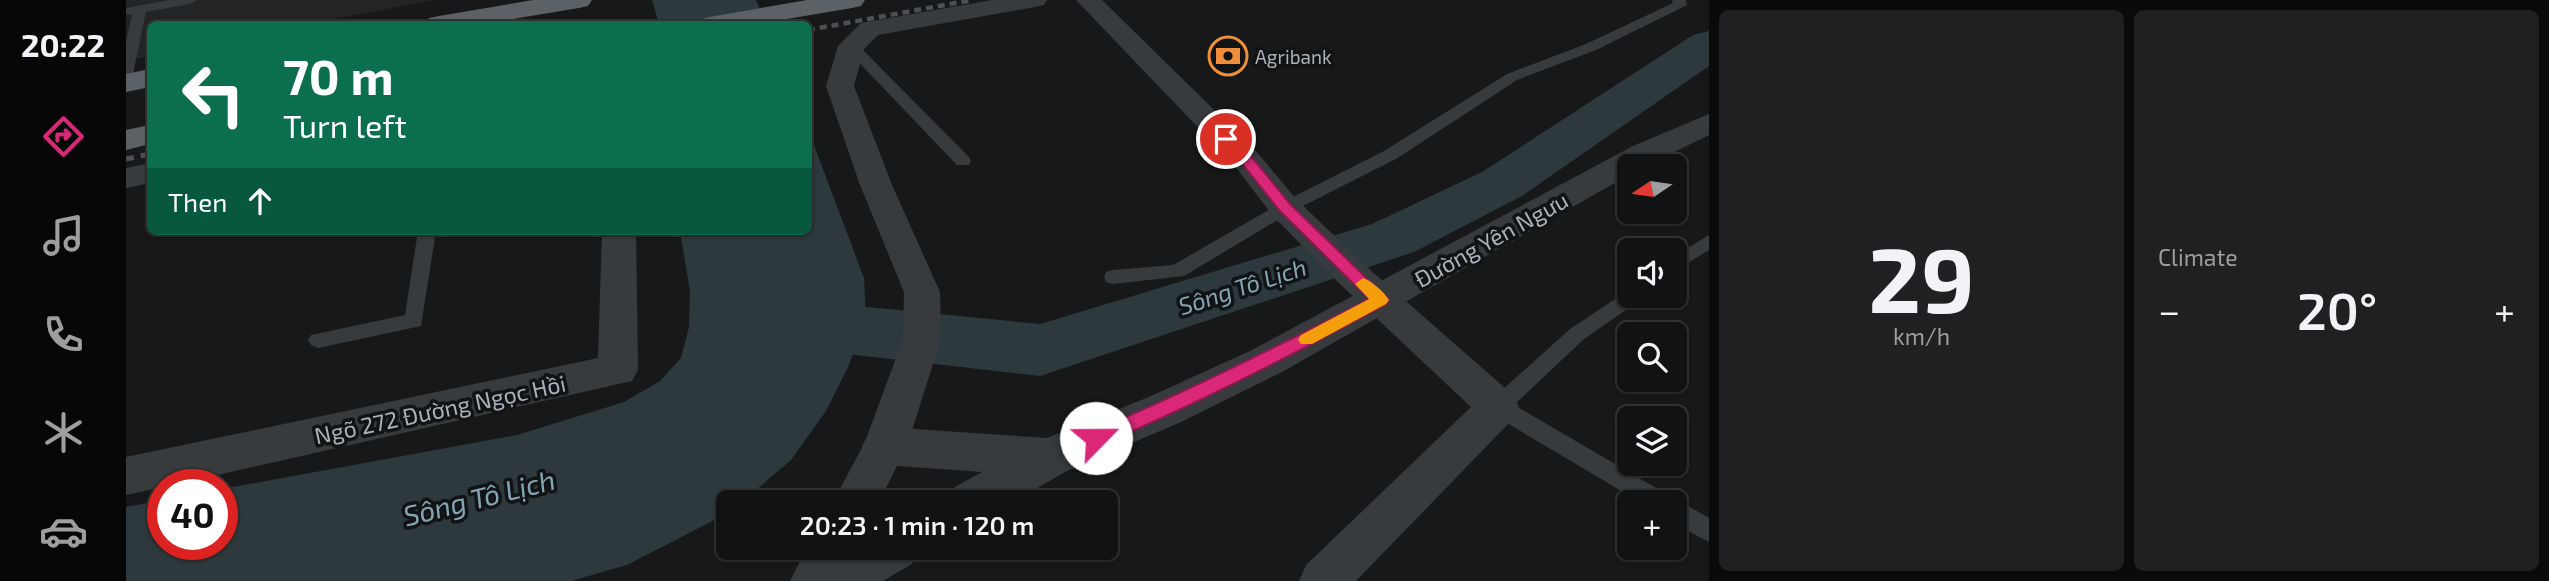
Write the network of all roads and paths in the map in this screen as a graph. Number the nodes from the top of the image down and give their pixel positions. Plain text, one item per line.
1 (190, 0) edge
2 (579, 0) edge
3 (852, 0) edge
4 (1035, 0) edge
5 (1088, 0) edge
6 (1679, 0) edge
7 (133, 10) edge
8 (456, 21) edge
9 (732, 21) edge
10 (851, 46) junction
11 (126, 74) edge
12 (147, 79) edge
13 (126, 83) edge
14 (1709, 123) edge
15 (147, 136) edge
16 (126, 140) edge
17 (963, 161) dead end
18 (147, 174) edge
19 (126, 178) edge
20 (1296, 217) junction
21 (426, 235) edge
22 (619, 235) edge
23 (1709, 241) edge
24 (1687, 257) edge
25 (1113, 277) dead end
26 (1368, 288) junction
27 (1617, 306) edge
28 (318, 340) dead end
29 (1498, 407) junction
30 (885, 446) junction
31 (1049, 458) junction
32 (126, 476) edge
33 (862, 490) edge
34 (993, 490) edge
35 (1640, 490) edge
36 (1687, 518) edge
37 (1709, 531) edge
38 (825, 560) edge
39 (873, 560) edge
40 (814, 581) edge
41 (836, 581) edge
42 (1323, 581) edge

1 - 7 lane
2 - 8 highway
3 - 9 highway
4 - 10 street
5 - 20 street
6 - 20 lane
7 - 11 lane
10 - 17 lane
10 - 30 street
12 - 13 highway
14 - 26 street, Đường Yên Ngưu
15 - 16 highway
18 - 19 street
20 - 25 lane
20 - 26 street
21 - 28 lane
22 - 32 street, Ngõ 272 Đường Ngọc Hồi
23 - 24 lane
26 - 29 street
26 - 31 street, Đường Yên Ngưu
27 - 29 lane
29 - 35 lane
29 - 42 street
30 - 31 street
30 - 33 street
31 - 34 street, Đường Yên Ngưu
36 - 37 lane
38 - 40 street
39 - 41 street

